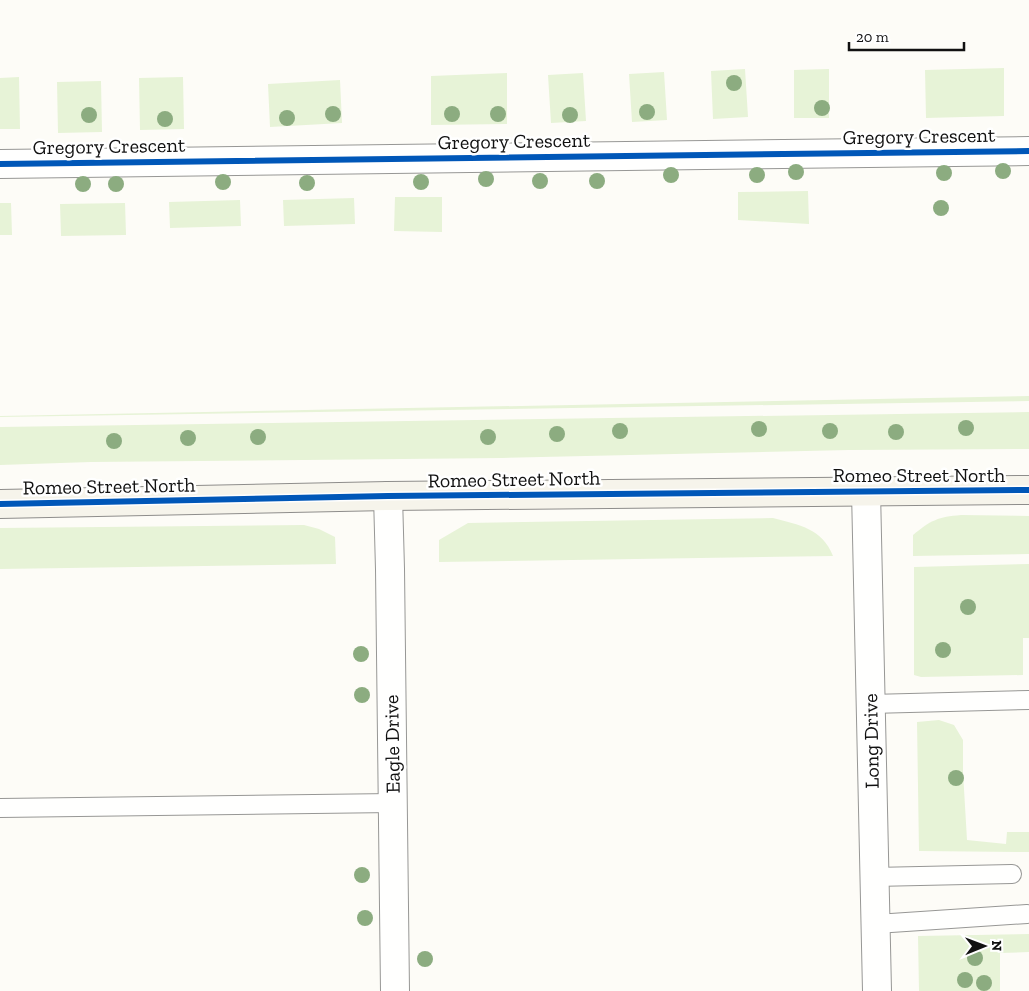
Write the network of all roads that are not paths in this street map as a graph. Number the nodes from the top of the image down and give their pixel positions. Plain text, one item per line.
1 (1029, 151) edge
2 (0, 164) edge
3 (1029, 490) edge
4 (866, 491) junction
5 (388, 496) junction
6 (0, 504) edge
7 (1029, 700) edge
8 (870, 704) junction
9 (392, 803) junction
10 (0, 808) edge
11 (1012, 874) dead end
12 (874, 877) junction
13 (1027, 914) dead end
14 (876, 924) junction
15 (395, 991) edge
16 (877, 991) edge

1 - 2 street, Gregory Crescent
3 - 4 main road, Romeo Street North
4 - 5 main road, Romeo Street North
4 - 8 street, Long Drive
5 - 6 main road, Romeo Street North
5 - 9 street, Eagle Drive
7 - 8 lane
8 - 12 street, Long Drive
9 - 10 lane
9 - 15 street, Eagle Drive
11 - 12 lane
12 - 14 street, Long Drive
13 - 14 lane
14 - 16 street, Long Drive

